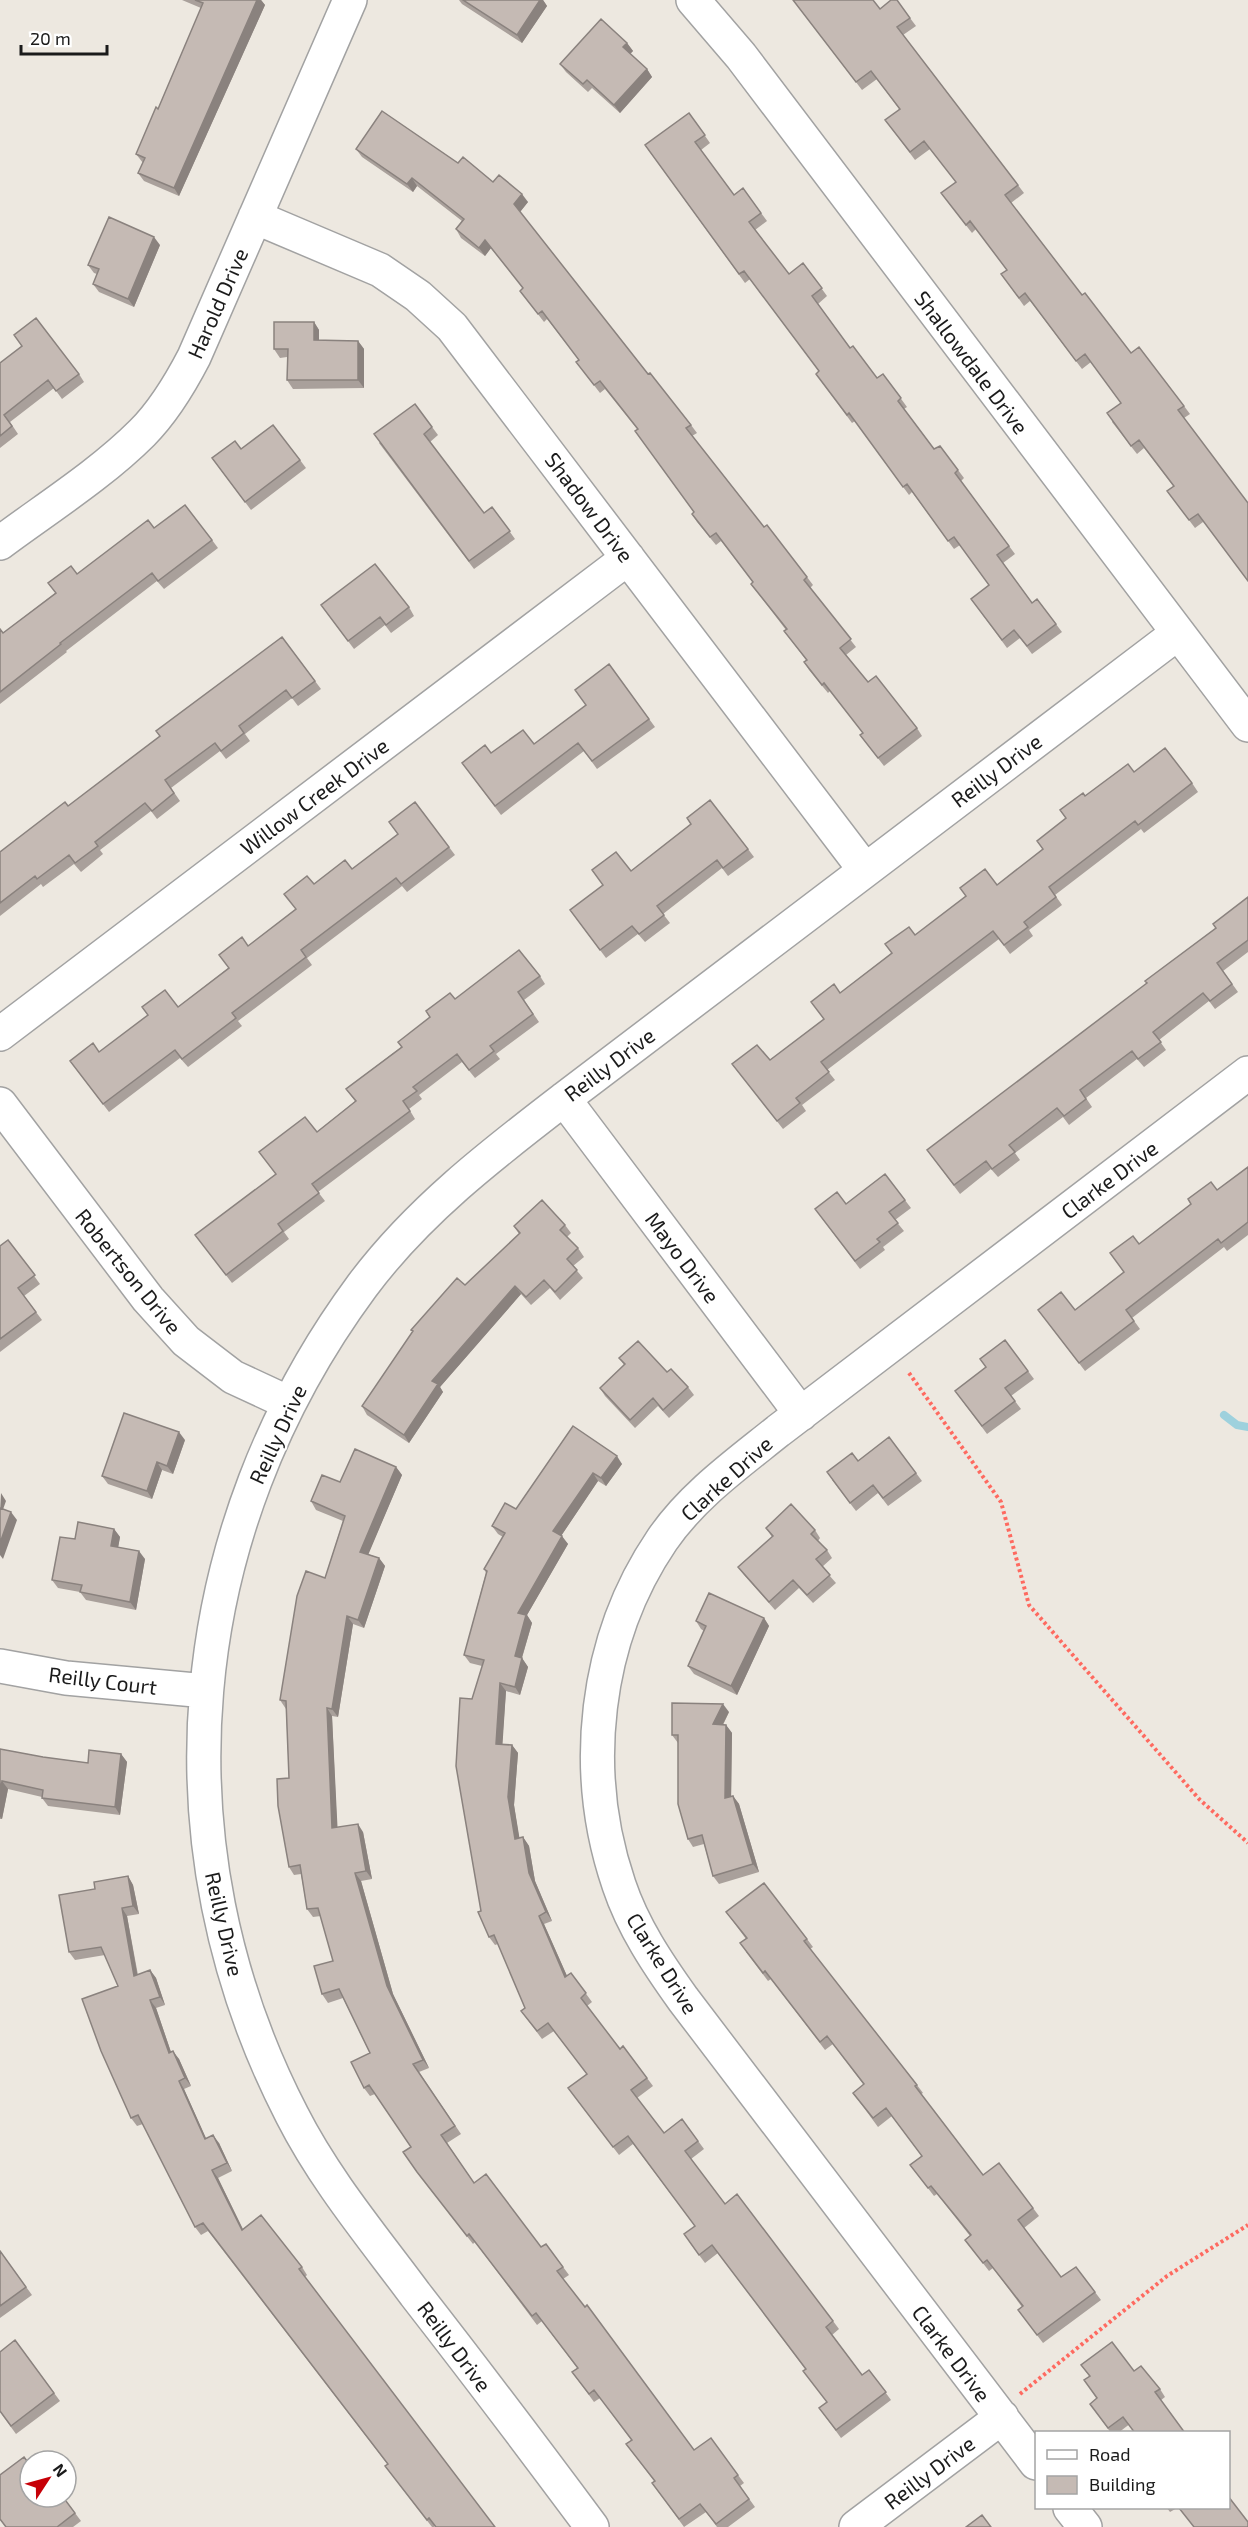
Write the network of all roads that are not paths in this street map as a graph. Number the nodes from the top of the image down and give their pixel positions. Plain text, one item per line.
1 (350, 0) edge
2 (693, 0) edge
3 (255, 217) junction
4 (0, 543) edge
5 (628, 558) junction
6 (1178, 633) junction
7 (1248, 725) edge
8 (865, 870) junction
9 (0, 1034) edge
10 (1248, 1073) edge
11 (564, 1099) junction
12 (0, 1104) edge
13 (289, 1403) junction
14 (801, 1414) junction
15 (0, 1666) edge
16 (206, 1690) junction
17 (1007, 2409) junction
18 (1035, 2461) edge
19 (1071, 2509) edge
20 (592, 2527) edge
21 (856, 2527) edge
22 (1085, 2527) edge

1 - 3 street, Harold Drive
2 - 6 street, Shallowdale Drive
3 - 4 street, Harold Drive
3 - 5 street, Shadow Drive
5 - 8 street, Shadow Drive
5 - 9 street, Willow Creek Drive
6 - 7 street, Shallowdale Drive
6 - 8 street, Reilly Drive
8 - 11 street, Reilly Drive
10 - 14 street, Clarke Drive
11 - 13 street, Reilly Drive
11 - 14 street, Mayo Drive
12 - 13 street, Robertson Drive
13 - 16 street, Reilly Drive
14 - 17 street, Clarke Drive
15 - 16 street, Reilly Court
16 - 20 street, Reilly Drive
17 - 18 street, Clarke Drive
17 - 21 street, Reilly Drive
19 - 22 street

